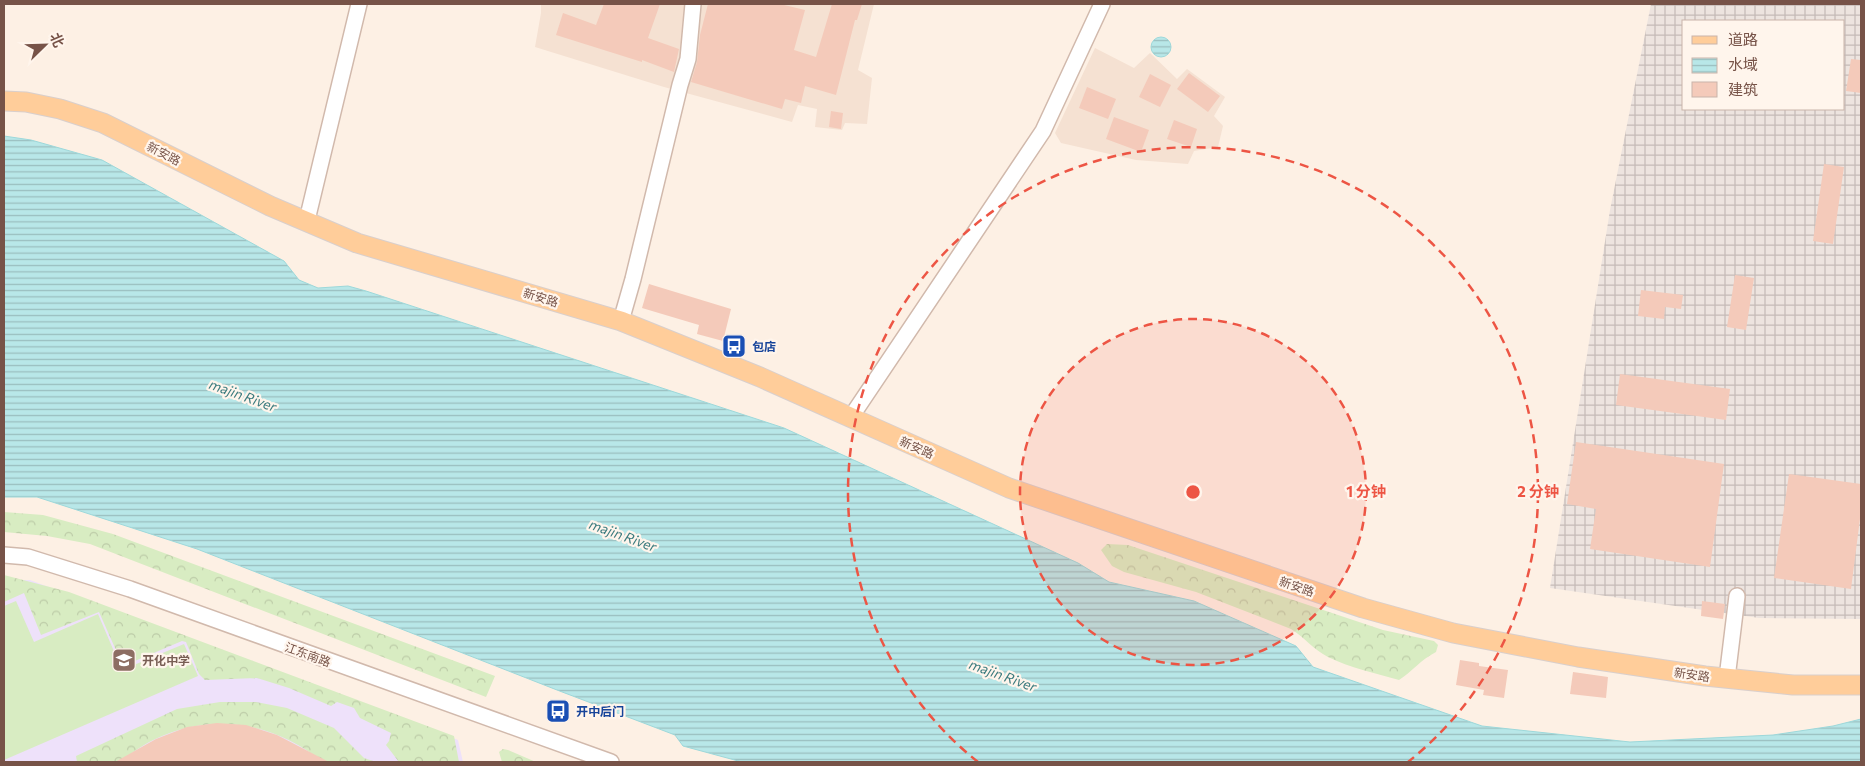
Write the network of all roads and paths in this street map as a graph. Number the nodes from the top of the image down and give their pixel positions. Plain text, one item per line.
1 (359, 4) edge
2 (693, 4) edge
3 (1102, 4) edge
4 (4, 100) edge
5 (307, 220) junction
6 (620, 321) junction
7 (851, 417) junction
8 (4, 555) edge
9 (1737, 596) dead end
10 (1727, 678) junction
11 (1861, 685) edge
12 (594, 760) edge
13 (610, 762) edge

1 - 5 street
2 - 6 street
3 - 7 street
4 - 5 main road, 新安路
5 - 6 main road, 新安路
6 - 7 main road, 新安路
7 - 10 main road, 新安路
8 - 12 street, 江东南路
9 - 10 street
10 - 11 main road, 新安路
12 - 13 street, 江东南路

